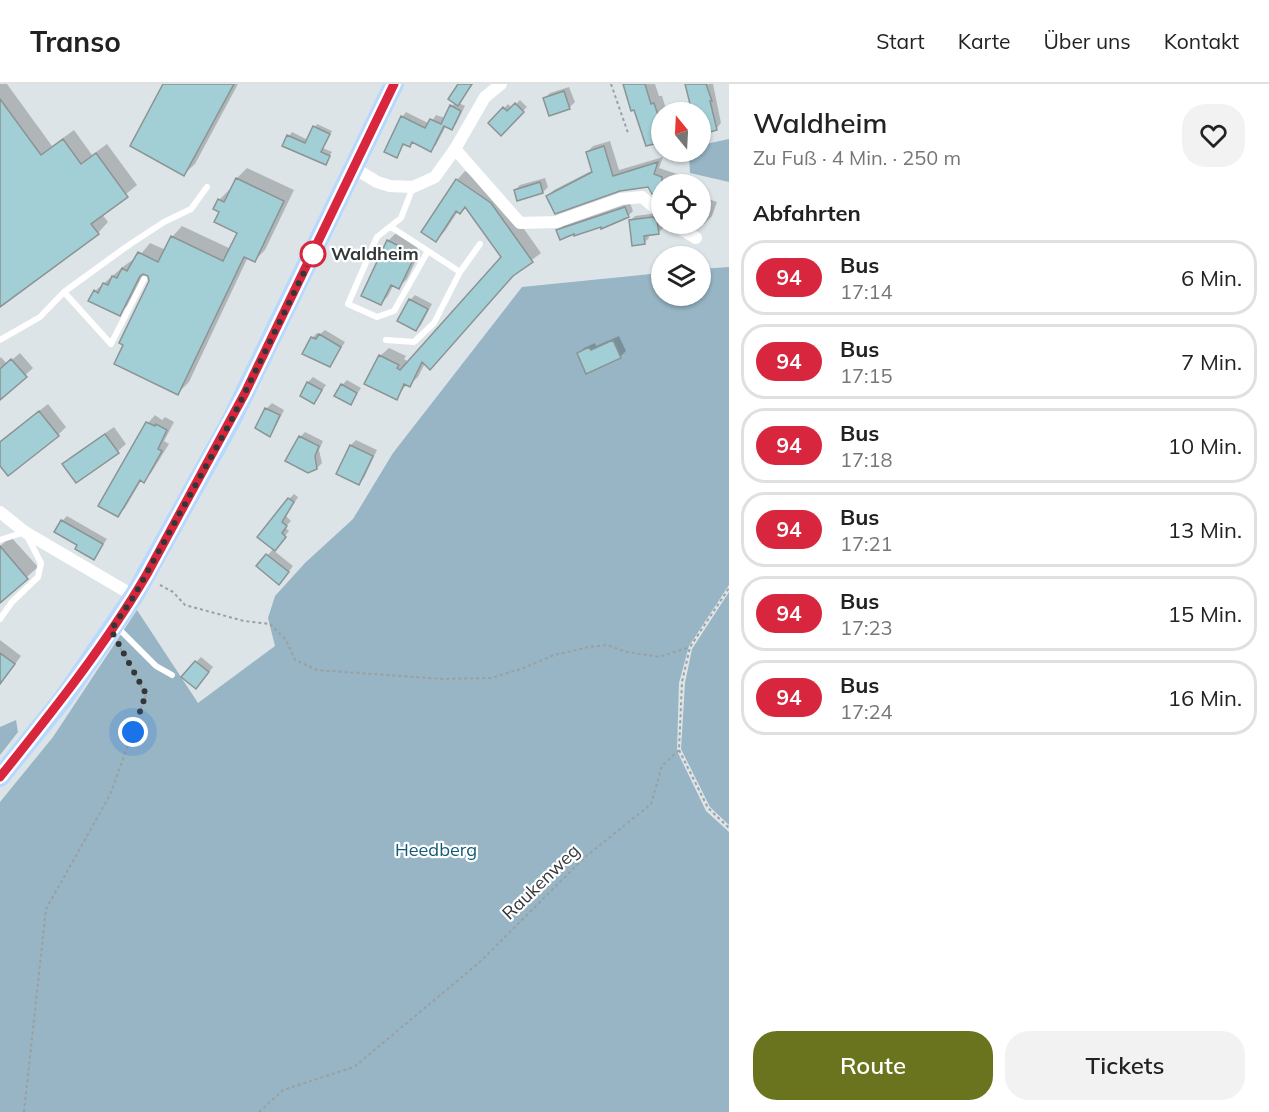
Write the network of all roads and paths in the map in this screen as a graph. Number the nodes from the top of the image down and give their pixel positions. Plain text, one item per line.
1 (394, 84) edge
2 (499, 84) edge
3 (610, 84) edge
4 (628, 133) dead end
5 (455, 149) junction
6 (354, 168) junction
7 (413, 187) junction
8 (207, 188) dead end
9 (651, 205) edge
10 (391, 227) junction
11 (689, 234) edge
12 (696, 238) dead end
13 (480, 244) dead end
14 (428, 251) junction
15 (460, 272) junction
16 (144, 279) dead end
17 (64, 292) junction
18 (0, 340) edge
19 (386, 340) dead end
20 (0, 512) edge
21 (25, 532) junction
22 (0, 540) edge
23 (147, 574) junction
24 (729, 588) edge
25 (134, 596) junction
26 (0, 619) edge
27 (113, 627) junction
28 (690, 647) junction
29 (172, 675) dead end
30 (679, 750) junction
31 (0, 777) edge
32 (729, 828) edge
33 (24, 1112) edge
34 (259, 1112) edge

1 - 6 main road
2 - 5 street
3 - 4 path
5 - 7 street
5 - 9 street
6 - 7 street
6 - 23 main road
7 - 10 lane
8 - 17 lane
10 - 14 lane
10 - 14 lane
11 - 12 street
13 - 15 lane
14 - 15 lane
15 - 19 lane
16 - 17 lane
17 - 18 lane
20 - 21 street
21 - 22 lane
21 - 25 street
21 - 26 lane
23 - 25 main road
23 - 28 path
24 - 28 path
25 - 27 main road
27 - 29 lane
27 - 31 main road
27 - 33 path
28 - 30 path
30 - 32 path
30 - 34 path, Raukenweg

